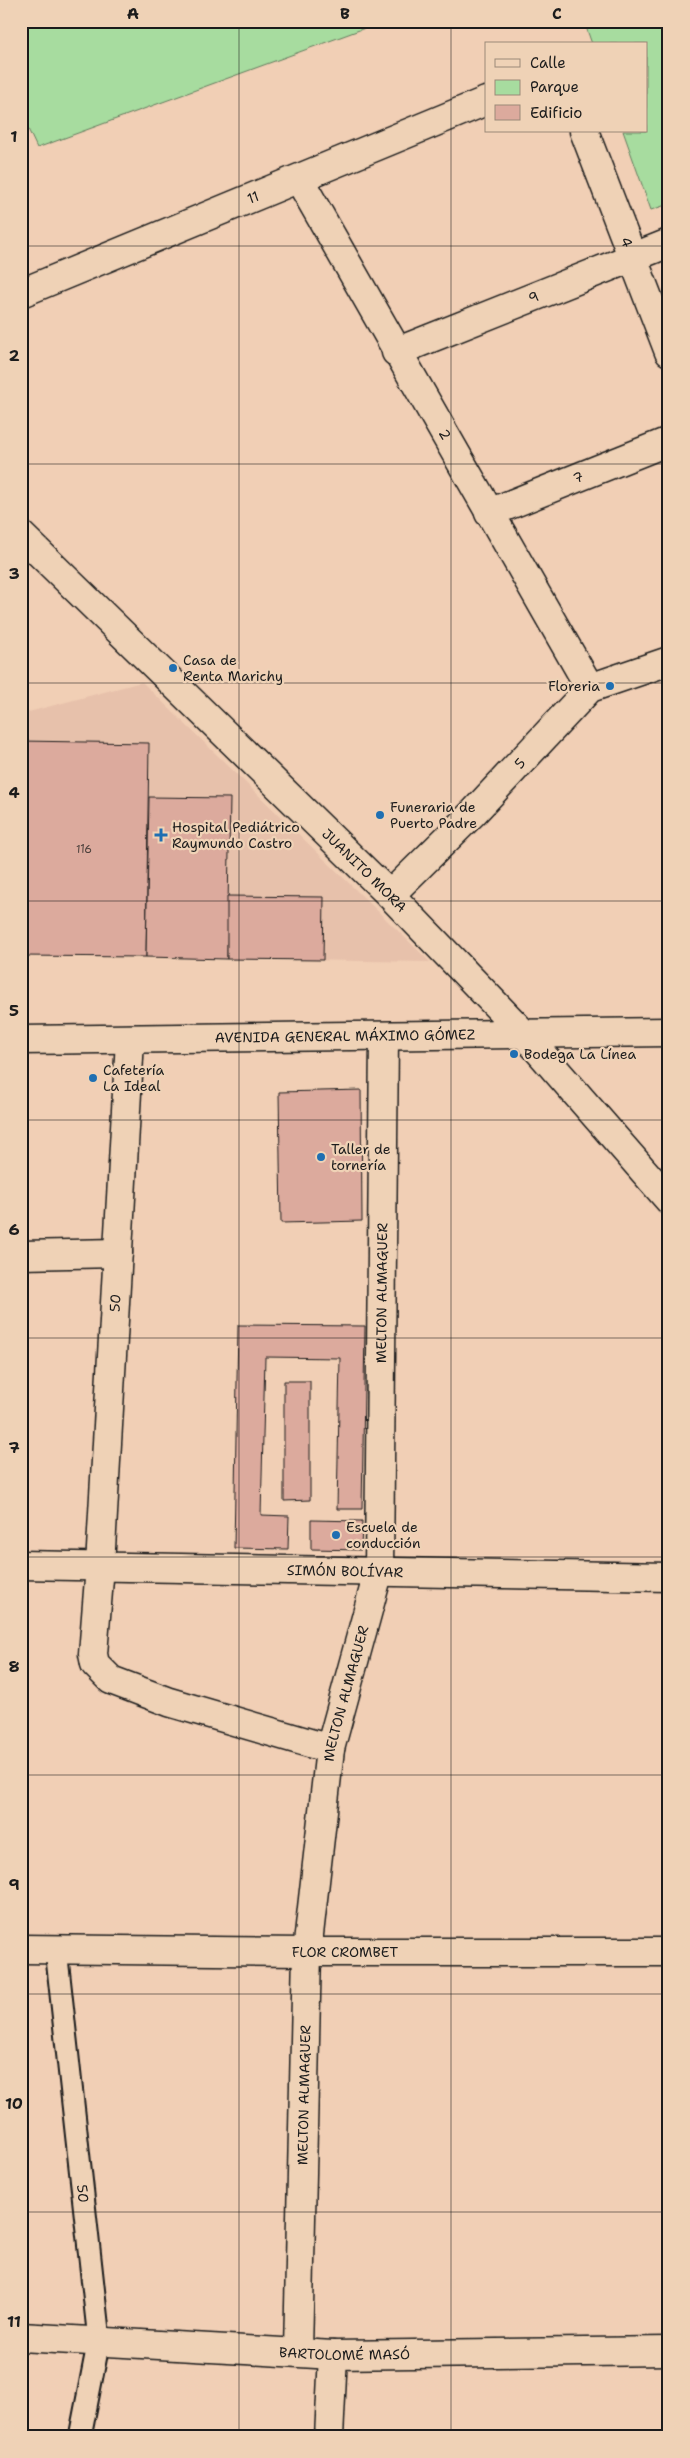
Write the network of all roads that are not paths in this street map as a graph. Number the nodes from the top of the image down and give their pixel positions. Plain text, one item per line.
1 (485, 101) edge
2 (584, 132) edge
3 (299, 179) junction
4 (669, 243) edge
5 (634, 256) junction
6 (21, 293) edge
7 (396, 352) junction
8 (669, 352) edge
9 (669, 441) edge
10 (489, 513) junction
11 (21, 535) edge
12 (669, 661) edge
13 (590, 688) junction
14 (390, 895) junction
15 (669, 1032) edge
16 (525, 1035) junction
17 (384, 1037) junction
18 (21, 1040) edge
19 (130, 1040) junction
20 (669, 1200) edge
21 (118, 1253) junction
22 (21, 1255) edge
23 (21, 1565) edge
24 (100, 1566) junction
25 (379, 1570) junction
26 (669, 1577) edge
27 (330, 1749) junction
28 (21, 1948) edge
29 (56, 1949) junction
30 (307, 1952) junction
31 (669, 1952) edge
32 (21, 2337) edge
33 (100, 2340) junction
34 (298, 2351) junction
35 (669, 2351) edge
36 (332, 2355) junction
37 (80, 2437) edge
38 (329, 2437) edge

1 - 3 street, 11
2 - 5 street, 4
3 - 6 street, 11
3 - 7 street, 2
4 - 5 street, 9
5 - 7 street, 9
5 - 8 street, 4
7 - 10 street, 2
9 - 10 street, 7
10 - 13 street, 2
11 - 14 street, JUANITO MORA
12 - 13 street, 5
13 - 14 street, 5
14 - 16 street, JUANITO MORA
15 - 16 street, AVENIDA GENERAL MÁXIMO GÓMEZ
16 - 17 street, AVENIDA GENERAL MÁXIMO GÓMEZ
16 - 20 street, JUANITO MORA
17 - 19 street, AVENIDA GENERAL MÁXIMO GÓMEZ
17 - 25 street, MELTON ALMAGUER
18 - 19 street, AVENIDA GENERAL MÁXIMO GÓMEZ
19 - 21 street, 50
21 - 22 street
21 - 24 street, 50
23 - 24 street, SIMÓN BOLÍVAR
24 - 25 street, SIMÓN BOLÍVAR
24 - 27 street, 50
25 - 26 street, SIMÓN BOLÍVAR
25 - 27 street, MELTON ALMAGUER
27 - 30 street, MELTON ALMAGUER
28 - 29 street, FLOR CROMBET
29 - 30 street, FLOR CROMBET
29 - 33 lane, 50
30 - 31 street, FLOR CROMBET
30 - 34 street, MELTON ALMAGUER
32 - 33 street, BARTOLOMÉ MASÓ
33 - 34 street, BARTOLOMÉ MASÓ
33 - 37 lane, 50
34 - 36 street, BARTOLOMÉ MASÓ
35 - 36 street, BARTOLOMÉ MASÓ
36 - 38 street

